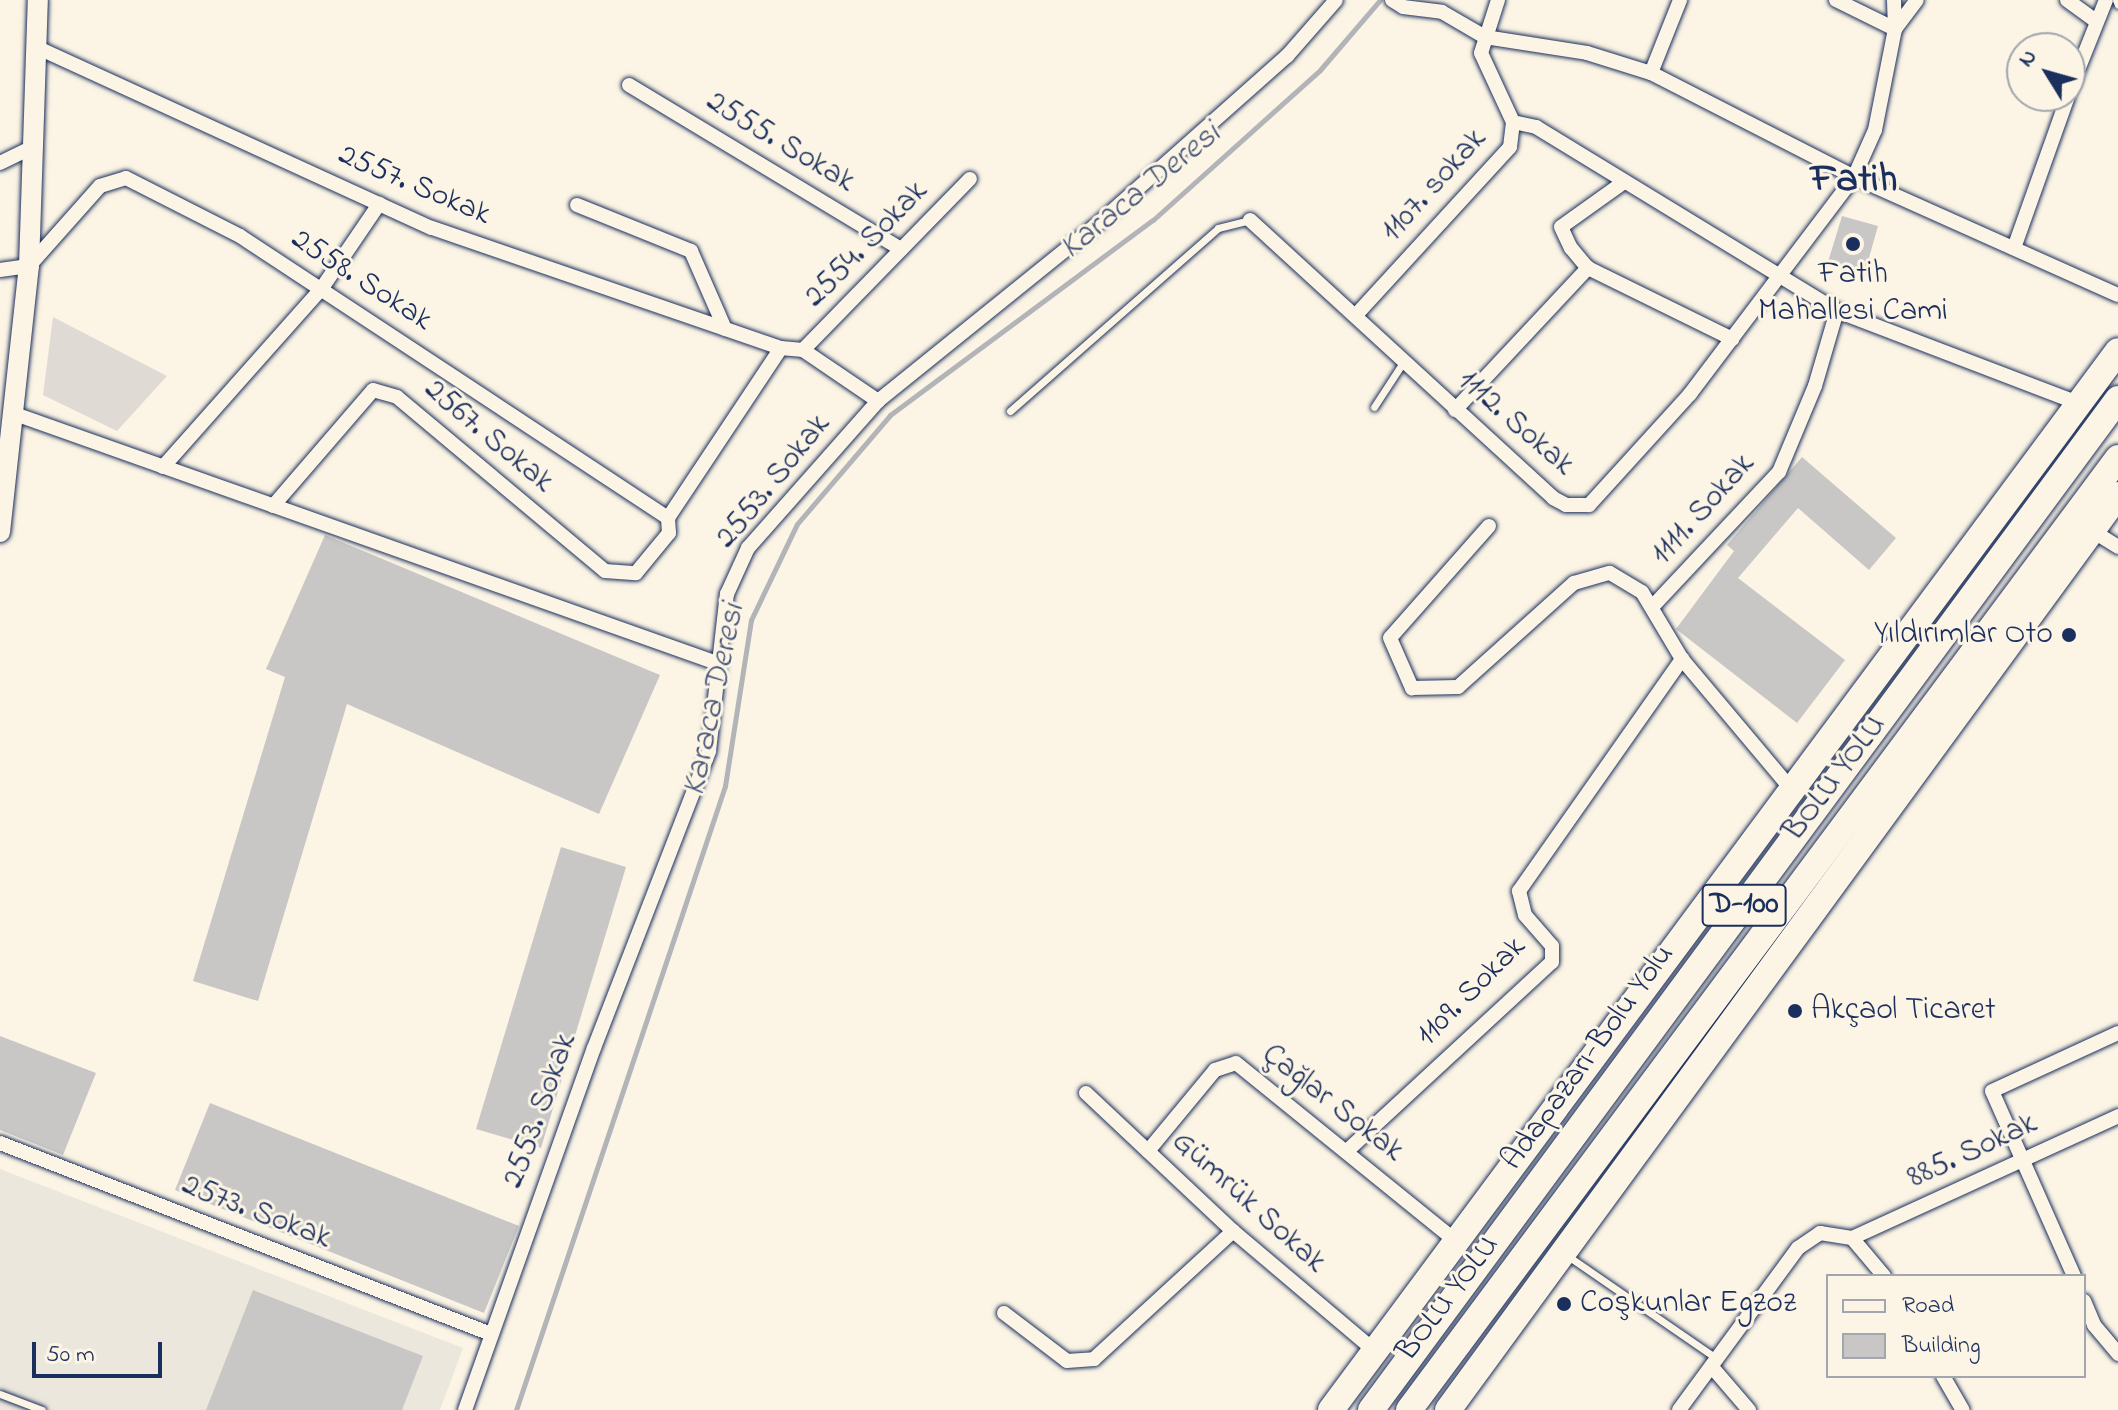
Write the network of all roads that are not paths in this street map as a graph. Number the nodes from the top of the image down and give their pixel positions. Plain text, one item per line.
1 (38, 0) edge
2 (1336, 0) edge
3 (1498, 0) edge
4 (1680, 0) edge
5 (1836, 0) edge
6 (1894, 0) edge
7 (1917, 0) edge
8 (2067, 0) edge
9 (2106, 0) edge
10 (1398, 4) edge
11 (2095, 20) junction
12 (1895, 29) junction
13 (1485, 37) junction
14 (2086, 45) edge
15 (36, 47) junction
16 (1651, 73) junction
17 (629, 85) dead end
18 (2062, 112) edge
19 (1513, 122) junction
20 (33, 147) junction
21 (0, 163) edge
22 (1854, 177) junction
23 (970, 179) dead end
24 (1624, 182) junction
25 (379, 204) junction
26 (577, 205) dead end
27 (1250, 220) joint
28 (2014, 248) junction
29 (901, 249) junction
30 (29, 266) junction
31 (1588, 268) junction
32 (0, 270) edge
33 (1777, 277) junction
34 (322, 288) junction
35 (2118, 295) edge
36 (1837, 311) junction
37 (1356, 315) junction
38 (725, 329) junction
39 (1732, 339) junction
40 (781, 348) junction
41 (803, 350) junction
42 (2114, 357) edge
43 (1404, 361) junction
44 (2118, 399) edge
45 (878, 401) junction
46 (2081, 404) junction
47 (1374, 407) dead end
48 (1455, 410) junction
49 (1010, 411) dead end
50 (15, 414) junction
51 (2118, 458) edge
52 (163, 467) junction
53 (2118, 495) edge
54 (273, 506) junction
55 (668, 518) junction
56 (1, 522) edge
57 (1489, 526) dead end
58 (2091, 530) junction
59 (2117, 544) edge
60 (1653, 606) junction
61 (1682, 659) junction
62 (717, 663) junction
63 (1791, 789) junction
64 (2118, 1033) edge
65 (1086, 1093) dead end
66 (2118, 1116) edge
67 (0, 1143) edge
68 (1348, 1150) junction
69 (1148, 1151) junction
70 (2026, 1158) junction
71 (1233, 1231) junction
72 (1852, 1238) junction
73 (1456, 1241) junction
74 (1566, 1254) junction
75 (1882, 1274) edge
76 (2073, 1274) edge
77 (2086, 1306) edge
78 (1004, 1313) dead end
79 (491, 1334) junction
80 (1375, 1351) junction
81 (2118, 1354) edge
82 (1715, 1363) junction
83 (1944, 1378) edge
84 (0, 1394) edge
85 (42, 1410) edge
86 (465, 1410) edge
87 (1331, 1410) edge
88 (1371, 1410) edge
89 (1409, 1410) edge
90 (1448, 1410) edge
91 (1679, 1410) edge
92 (1749, 1410) edge
93 (1963, 1410) edge

1 - 15 main road
2 - 45 street, 2553. Sokak
3 - 13 street
4 - 16 street
5 - 12 street
6 - 12 street
7 - 12 street
8 - 11 street
9 - 11 street
10 - 13 street
11 - 14 street
12 - 22 street, 1112. Sokak
13 - 16 street
13 - 19 street, 1107. sokak
15 - 20 main road
15 - 25 street, 2557. Sokak
16 - 22 street
17 - 29 street, 2555. Sokak
18 - 28 street
19 - 24 street
19 - 37 street, 1107. sokak
20 - 21 street
20 - 30 main road
22 - 28 street
22 - 33 street, 1112. Sokak
23 - 29 street, 2554. Sokak
24 - 31 street
24 - 33 street
25 - 34 street
25 - 38 street, 2557. Sokak
26 - 38 street
27 - 37 street, 1112. Sokak
27 - 49 lane
28 - 35 street
29 - 41 street, 2554. Sokak
30 - 32 street
30 - 34 street, 2558. Sokak
30 - 50 main road
31 - 39 street
31 - 48 street
33 - 36 street
33 - 39 street, 1112. Sokak
34 - 52 street
34 - 55 street, 2558. Sokak
36 - 46 street
36 - 60 street, 1111. Sokak
37 - 43 street, 1112. Sokak
38 - 40 street, 2557. Sokak
39 - 48 street, 1112. Sokak
40 - 41 street, 2554. Sokak
40 - 55 street
41 - 45 street, 2554. Sokak
42 - 46 highway
43 - 47 lane
43 - 48 street, 1112. Sokak
44 - 88 highway, Adapazarı-Bolu Yolu / D-100
45 - 62 street, 2553. Sokak
46 - 63 highway
50 - 52 street
50 - 56 main road
51 - 89 highway, BOLU YOLU / D-100
52 - 54 street
53 - 58 highway
54 - 55 street, 2567. Sokak
54 - 62 street
57 - 60 street
58 - 59 street
58 - 74 highway
60 - 61 street
61 - 63 street
61 - 68 street, 1109. Sokak
62 - 79 street, 2553. Sokak
63 - 73 highway
64 - 70 street
65 - 69 street, Gümrük Sokak
66 - 70 street, 885. Sokak
67 - 79 street, 2573. Sokak
68 - 69 street, Çağlar Sokak
68 - 73 street, Çağlar Sokak
69 - 71 street, Gümrük Sokak
70 - 72 street, 885. Sokak
70 - 76 street
71 - 78 street
71 - 80 street, Gümrük Sokak
72 - 75 street
72 - 82 street
73 - 80 highway
74 - 82 lane
74 - 90 highway
77 - 81 street
79 - 86 street, 2553. Sokak
80 - 87 highway
82 - 91 street
82 - 92 street
83 - 93 street
84 - 85 lane

